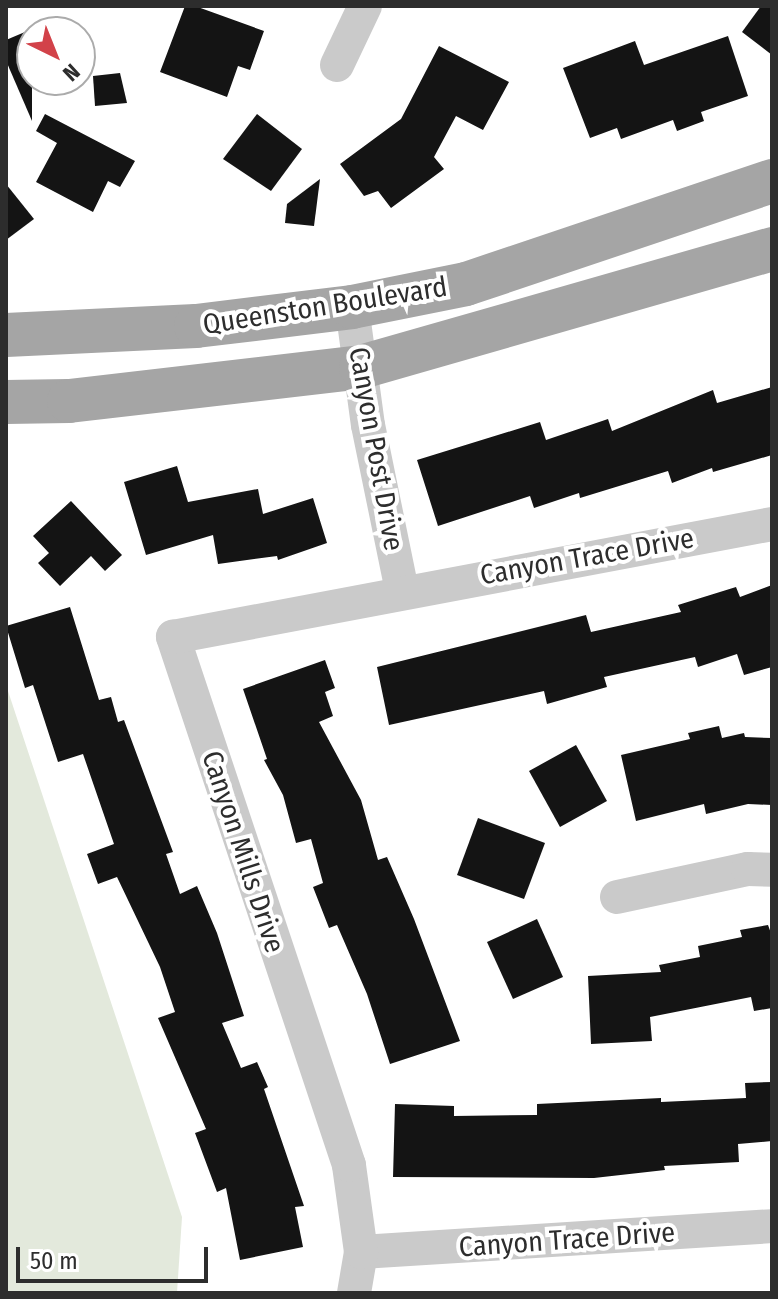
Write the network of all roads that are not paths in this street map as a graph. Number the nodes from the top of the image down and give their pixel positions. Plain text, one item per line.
1 (365, 6) edge
2 (337, 65) dead end
3 (772, 181) edge
4 (772, 249) edge
5 (352, 307) junction
6 (6, 335) edge
7 (361, 367) junction
8 (6, 402) edge
9 (772, 524) edge
10 (402, 591) junction
11 (772, 870) edge
12 (617, 897) dead end
13 (772, 1226) edge
14 (361, 1252) junction
15 (354, 1293) edge

1 - 2 street
3 - 5 main road, Queenston Boulevard
4 - 7 main road, Queenston Boulevard
5 - 6 main road, Queenston Boulevard
5 - 7 street, Canyon Post Drive
7 - 8 main road, Queenston Boulevard
7 - 10 street, Canyon Post Drive
9 - 10 street, Canyon Trace Drive
10 - 14 street, Canyon Mills Drive
11 - 12 street
13 - 14 street, Canyon Trace Drive
14 - 15 street, Canyon Mills Drive

